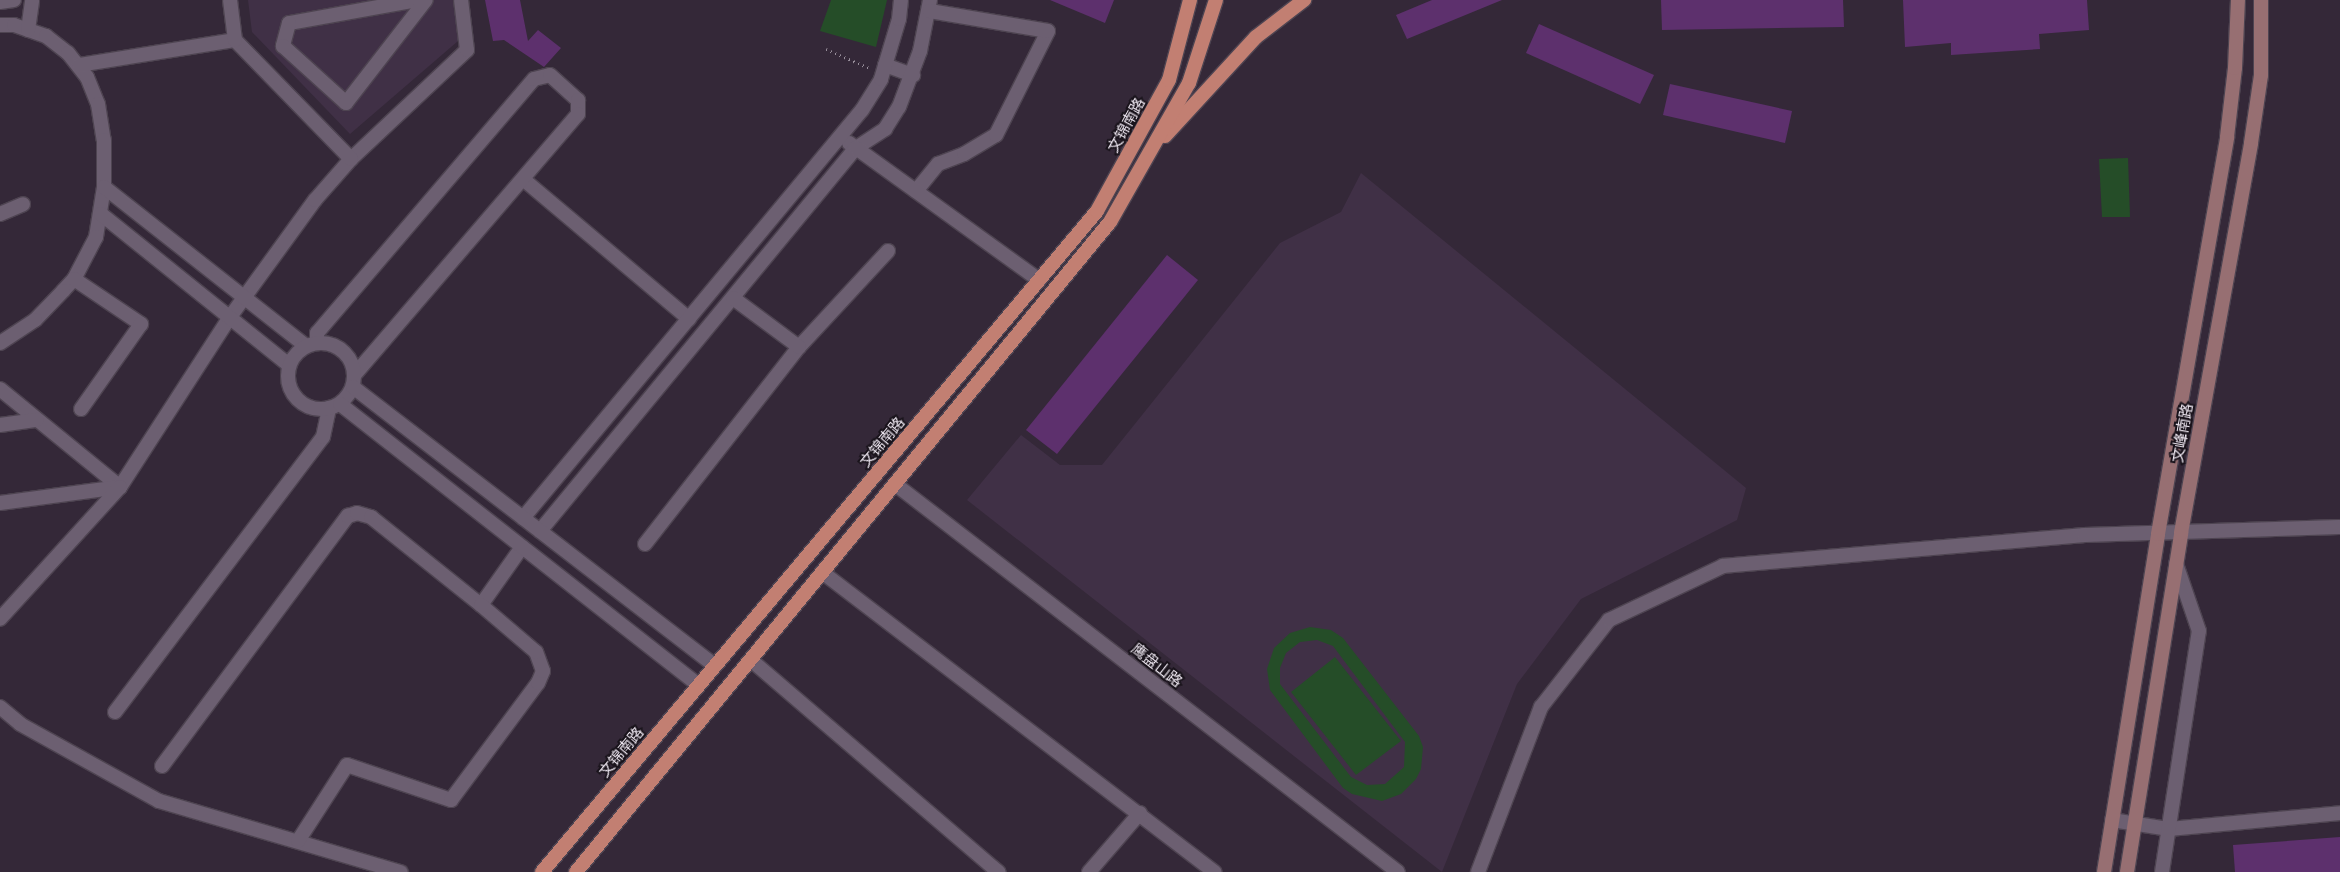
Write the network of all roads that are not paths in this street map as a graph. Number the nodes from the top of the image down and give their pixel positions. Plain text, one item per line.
1 (14, 0) edge
2 (32, 0) edge
3 (230, 0) edge
4 (417, 0) edge
5 (426, 0) edge
6 (461, 0) edge
7 (901, 0) edge
8 (1190, 0) edge
9 (1216, 0) edge
10 (1304, 0) edge
11 (2238, 0) edge
12 (2261, 0) edge
13 (0, 2) edge
14 (930, 5) edge
15 (0, 25) edge
16 (28, 30) junction
17 (235, 40) junction
18 (79, 65) junction
19 (884, 70) junction
20 (913, 75) junction
21 (841, 136) junction
22 (856, 148) junction
23 (1147, 155) junction
24 (351, 159) junction
25 (523, 179) junction
26 (104, 186) junction
27 (916, 191) junction
28 (23, 204) dead end
29 (0, 214) edge
30 (101, 214) junction
31 (888, 251) dead end
32 (74, 279) junction
33 (1039, 280) junction
34 (245, 298) junction
35 (732, 298) junction
36 (230, 318) junction
37 (689, 319) junction
38 (0, 343) edge
39 (312, 344) junction
40 (799, 347) junction
41 (289, 365) junction
42 (354, 381) junction
43 (0, 389) edge
44 (334, 406) junction
45 (81, 409) dead end
46 (37, 420) junction
47 (0, 425) edge
48 (895, 484) junction
49 (120, 487) junction
50 (0, 504) edge
51 (531, 525) junction
52 (2340, 527) edge
53 (2181, 533) junction
54 (2158, 534) junction
55 (645, 544) dead end
56 (519, 545) junction
57 (2176, 564) junction
58 (822, 572) junction
59 (481, 605) junction
60 (0, 619) edge
61 (751, 660) junction
62 (715, 666) junction
63 (698, 685) junction
64 (0, 707) edge
65 (115, 712) dead end
66 (162, 766) dead end
67 (1140, 813) junction
68 (2340, 813) edge
69 (2112, 820) junction
70 (2135, 825) junction
71 (2169, 829) junction
72 (298, 841) junction
73 (401, 872) edge
74 (542, 872) edge
75 (576, 872) edge
76 (998, 872) edge
77 (1089, 872) edge
78 (1214, 872) edge
79 (1398, 872) edge
80 (1478, 872) edge
81 (2104, 872) edge
82 (2127, 872) edge
83 (2162, 872) edge

1 - 13 street
2 - 16 street
3 - 17 street
4 - 5 street
6 - 24 street
7 - 19 street
8 - 33 main road, 文锦南路
9 - 23 main road
10 - 23 main road
11 - 54 main road, 文峰南路
12 - 53 main road, 文峰南路
14 - 20 street
14 - 27 street
15 - 16 street
16 - 18 street
17 - 18 street
17 - 24 street
18 - 26 street
19 - 20 street
19 - 21 street
20 - 22 street
21 - 22 street
21 - 37 street
22 - 27 street
22 - 35 street
23 - 48 main road
24 - 34 street
25 - 37 street
25 - 39 street
25 - 42 street
26 - 30 street
26 - 34 street
27 - 33 street
28 - 29 street
30 - 32 street
30 - 36 street
31 - 40 street
32 - 38 street
32 - 45 street
33 - 62 main road, 文锦南路
34 - 36 street
34 - 39 street
35 - 40 street
35 - 51 street
36 - 41 street
36 - 49 street
37 - 51 street
39 - 41 street
39 - 42 street
40 - 55 street
41 - 44 street
42 - 44 street
42 - 51 street
43 - 46 street
44 - 56 street
44 - 65 street
46 - 47 street
46 - 49 street
48 - 58 main road
48 - 79 street, 鹰盘山路
49 - 50 street
49 - 60 street
51 - 56 street
51 - 62 street
52 - 53 street
53 - 54 street
53 - 57 main road, 文峰南路
54 - 69 main road, 文峰南路
54 - 80 street
56 - 59 street
56 - 63 street
57 - 70 main road, 文峰南路
57 - 71 street
58 - 61 main road
58 - 67 street
59 - 66 street
59 - 72 street
61 - 75 main road
61 - 76 street
62 - 63 main road, 文锦南路
63 - 74 main road, 文锦南路
64 - 72 street
67 - 77 street
67 - 78 street
68 - 71 street
69 - 70 street
69 - 81 main road, 文峰南路
70 - 71 street
70 - 82 main road, 文峰南路
71 - 83 street
72 - 73 street

